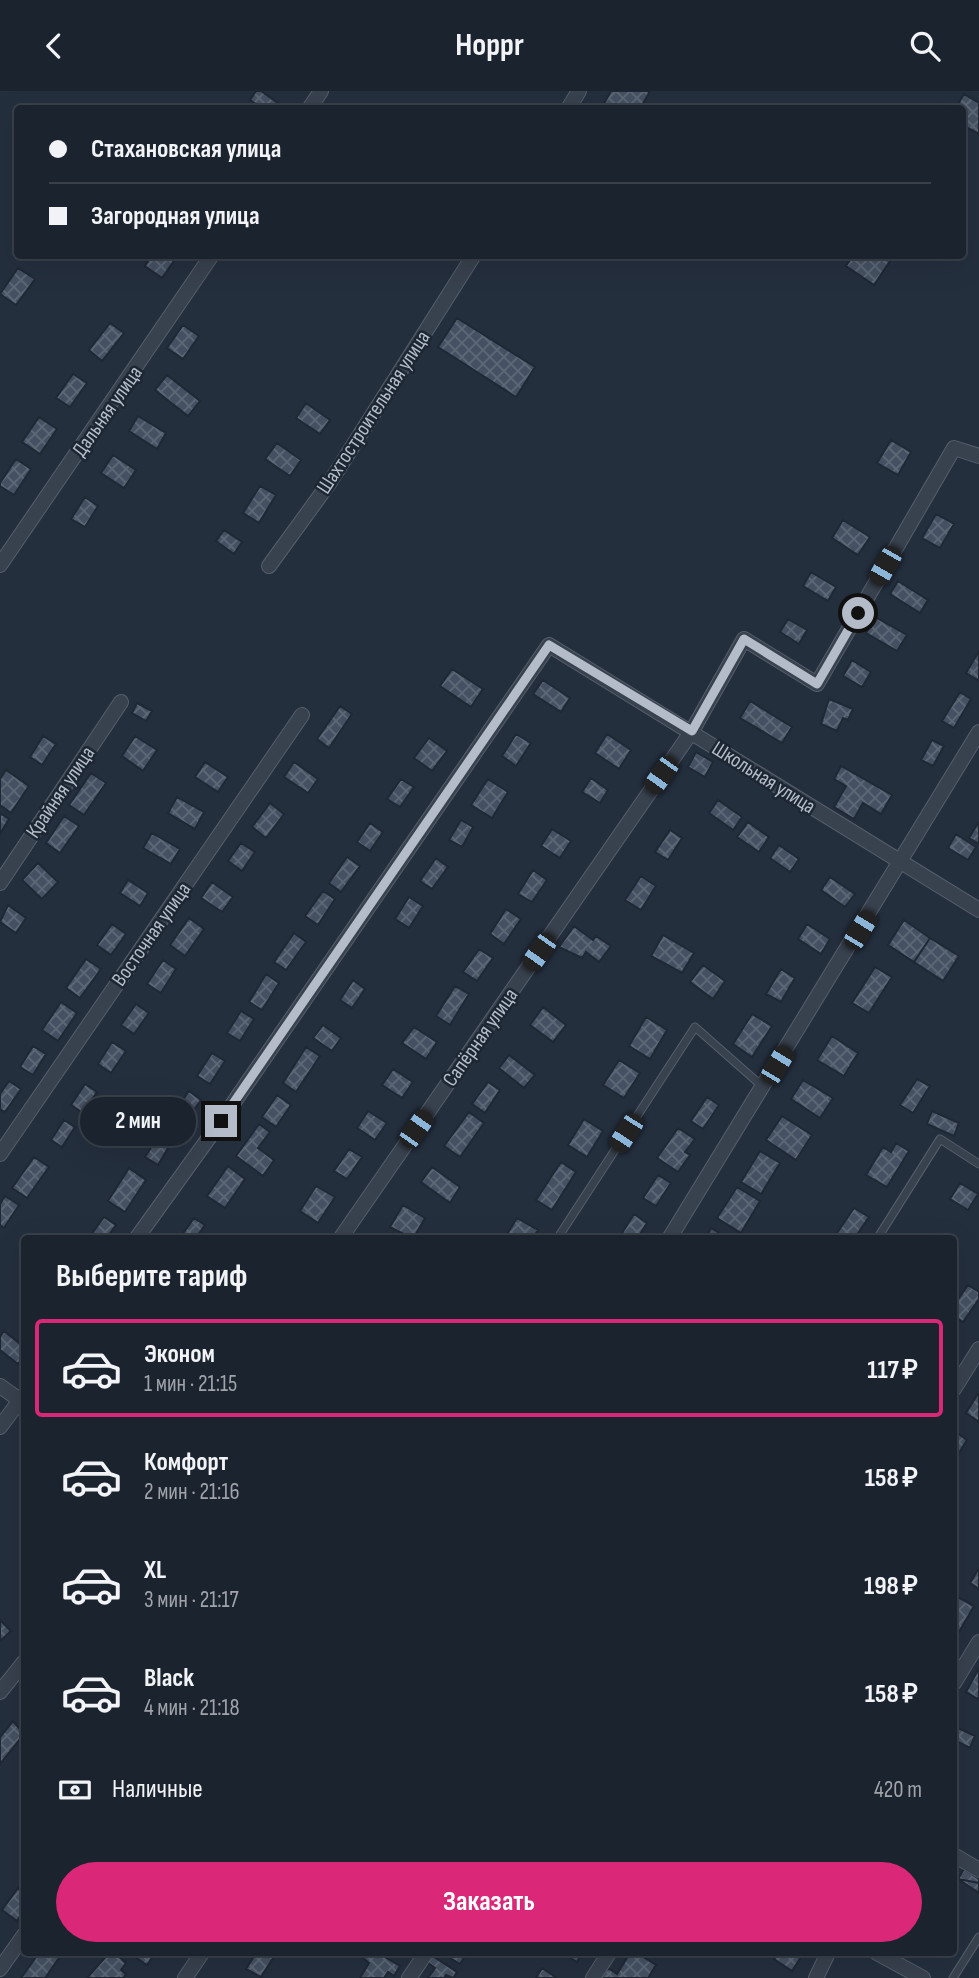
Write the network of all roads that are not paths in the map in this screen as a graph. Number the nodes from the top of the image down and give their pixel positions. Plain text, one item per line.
1 (209, 259) edge
2 (471, 259) edge
3 (979, 456) edge
4 (0, 565) edge
5 (269, 566) dead end
6 (121, 702) dead end
7 (302, 715) dead end
8 (692, 731) junction
9 (979, 731) edge
10 (901, 863) junction
11 (0, 883) edge
12 (979, 910) edge
13 (763, 1087) junction
14 (0, 1154) edge
15 (979, 1164) edge
16 (139, 1235) edge
17 (343, 1235) edge
18 (560, 1235) edge
19 (671, 1235) edge
20 (880, 1235) edge
21 (979, 1349) edge
22 (957, 1384) edge
23 (0, 1386) edge
24 (21, 1398) edge
25 (21, 1401) edge
26 (0, 1427) edge
27 (979, 1642) edge
28 (21, 1666) edge
29 (957, 1677) edge
30 (0, 1692) edge
31 (957, 1857) edge
32 (979, 1870) edge
33 (979, 1937) edge
34 (21, 1939) edge
35 (200, 1956) edge
36 (424, 1956) edge
37 (607, 1956) edge
38 (827, 1956) edge
39 (882, 1956) edge
40 (0, 1969) edge
41 (185, 1978) edge
42 (409, 1978) edge
43 (593, 1978) edge
44 (816, 1978) edge
45 (922, 1978) edge
46 (953, 1978) edge

1 - 4 street, Дальняя улица
2 - 5 street, Шахтостроительная улица
3 - 8 street, Сапёрная улица
6 - 11 street, Крайняя улица
7 - 14 street, Восточная улица
8 - 10 street, Школьная улица
8 - 16 street, Школьная улица
8 - 17 street, Сапёрная улица
9 - 10 street
10 - 12 street, Школьная улица
10 - 13 street
13 - 18 lane
13 - 19 street
15 - 20 lane
21 - 22 street
23 - 24 street
25 - 26 street
27 - 29 street
28 - 30 street
31 - 32 street
33 - 46 lane
34 - 40 street
35 - 41 street
36 - 42 street
37 - 43 street
38 - 44 street
39 - 45 street

